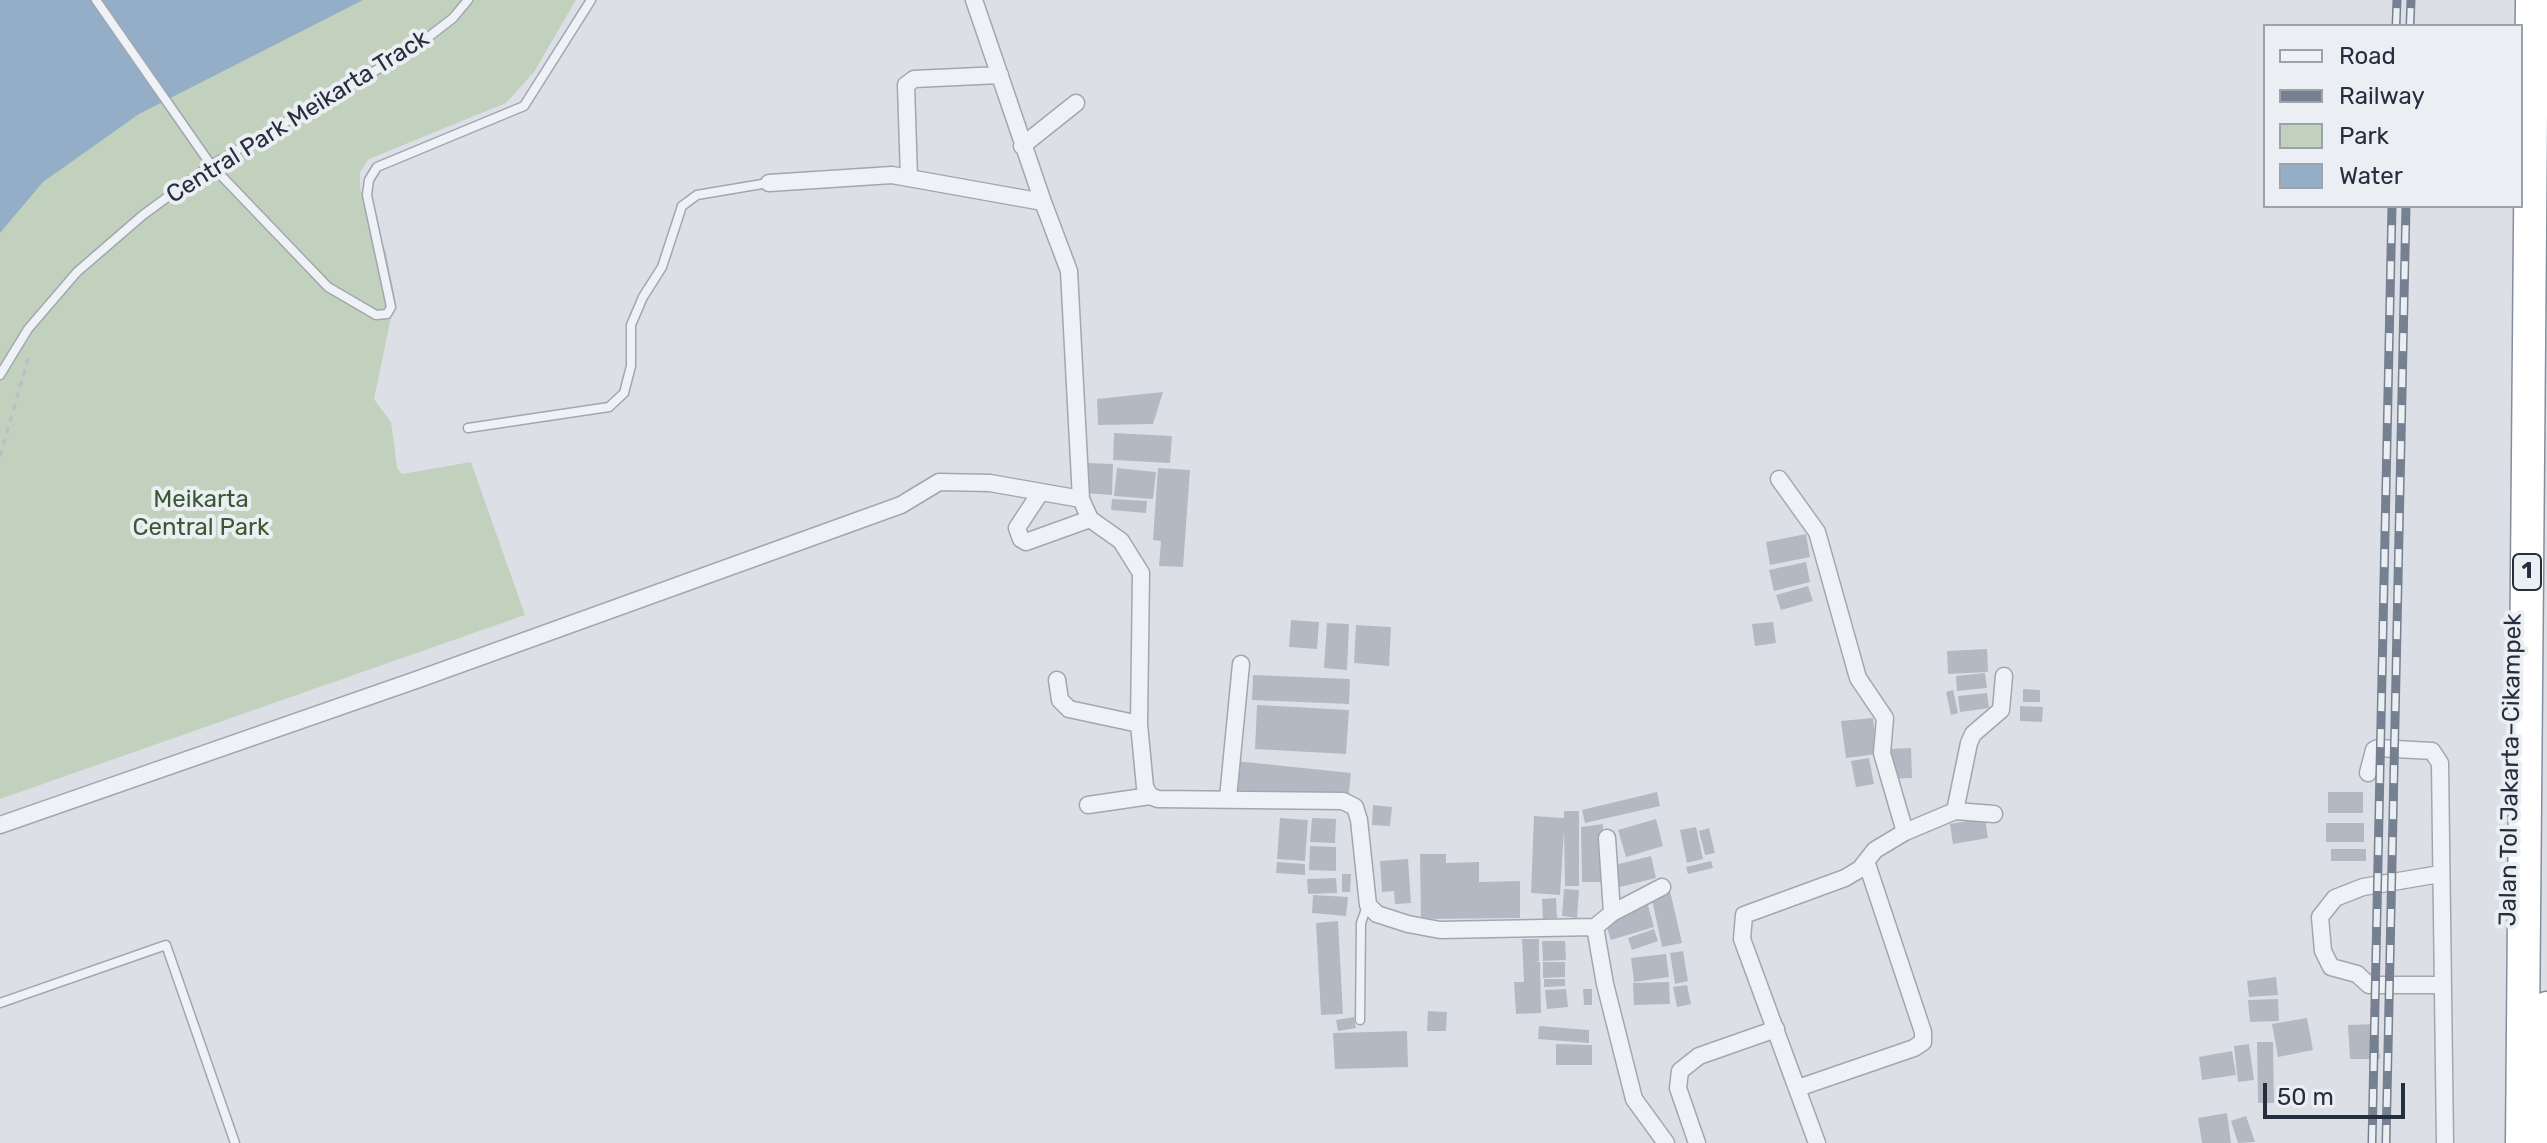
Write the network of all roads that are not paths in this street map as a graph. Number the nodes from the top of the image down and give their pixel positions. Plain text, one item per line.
1 (96, 0) edge
2 (468, 0) edge
3 (591, 0) edge
4 (974, 0) edge
5 (2522, 0) edge
6 (2532, 0) edge
7 (2522, 24) edge
8 (1000, 75) junction
9 (1076, 103) dead end
10 (1022, 146) junction
11 (211, 165) junction
12 (909, 178) junction
13 (769, 183) joint
14 (1043, 202) junction
15 (2519, 208) edge
16 (0, 375) edge
17 (468, 428) dead end
18 (1779, 479) dead end
19 (1040, 493) junction
20 (1081, 499) junction
21 (1090, 519) junction
22 (1241, 664) dead end
23 (2004, 676) dead end
24 (1057, 680) dead end
25 (1139, 724) junction
26 (2368, 773) dead end
27 (1150, 796) junction
28 (1228, 798) junction
29 (1088, 805) dead end
30 (1955, 811) junction
31 (1994, 814) dead end
32 (0, 825) edge
33 (1905, 832) junction
34 (1607, 838) dead end
35 (1866, 861) junction
36 (2440, 874) junction
37 (1662, 887) dead end
38 (1368, 905) junction
39 (1612, 913) junction
40 (1595, 927) junction
41 (2441, 985) junction
42 (0, 1003) edge
43 (2547, 1008) edge
44 (1360, 1020) dead end
45 (1776, 1029) junction
46 (1798, 1088) junction
47 (235, 1143) edge
48 (1666, 1143) edge
49 (1697, 1143) edge
50 (1817, 1143) edge
51 (2445, 1143) edge
52 (2505, 1143) edge
53 (2522, 1143) edge
54 (2546, 1143) edge

1 - 11 lane
2 - 11 lane, Central Park Meikarta Track
3 - 11 lane
4 - 8 street
5 - 7 highway
6 - 53 highway, 1
8 - 10 street
8 - 12 street
9 - 10 street
10 - 14 street
11 - 16 lane, Central Park Meikarta Track
12 - 13 street
12 - 14 street
13 - 17 lane
14 - 20 street
15 - 52 highway, Jalan Tol Jakarta–Cikampek / 1
18 - 33 street
19 - 20 street
19 - 21 street
19 - 32 street
20 - 21 street
21 - 25 street
22 - 28 street
23 - 30 street
24 - 25 street
25 - 27 street
26 - 36 street
27 - 28 street
27 - 29 street
28 - 38 street
30 - 31 street
30 - 33 street
33 - 35 street
34 - 39 street
35 - 45 street
35 - 46 street
36 - 41 street
36 - 41 street
37 - 39 street
38 - 40 street
38 - 44 lane
39 - 40 street
40 - 48 street
41 - 51 street
42 - 47 lane
43 - 54 highway
45 - 46 street
45 - 49 street
46 - 50 street

